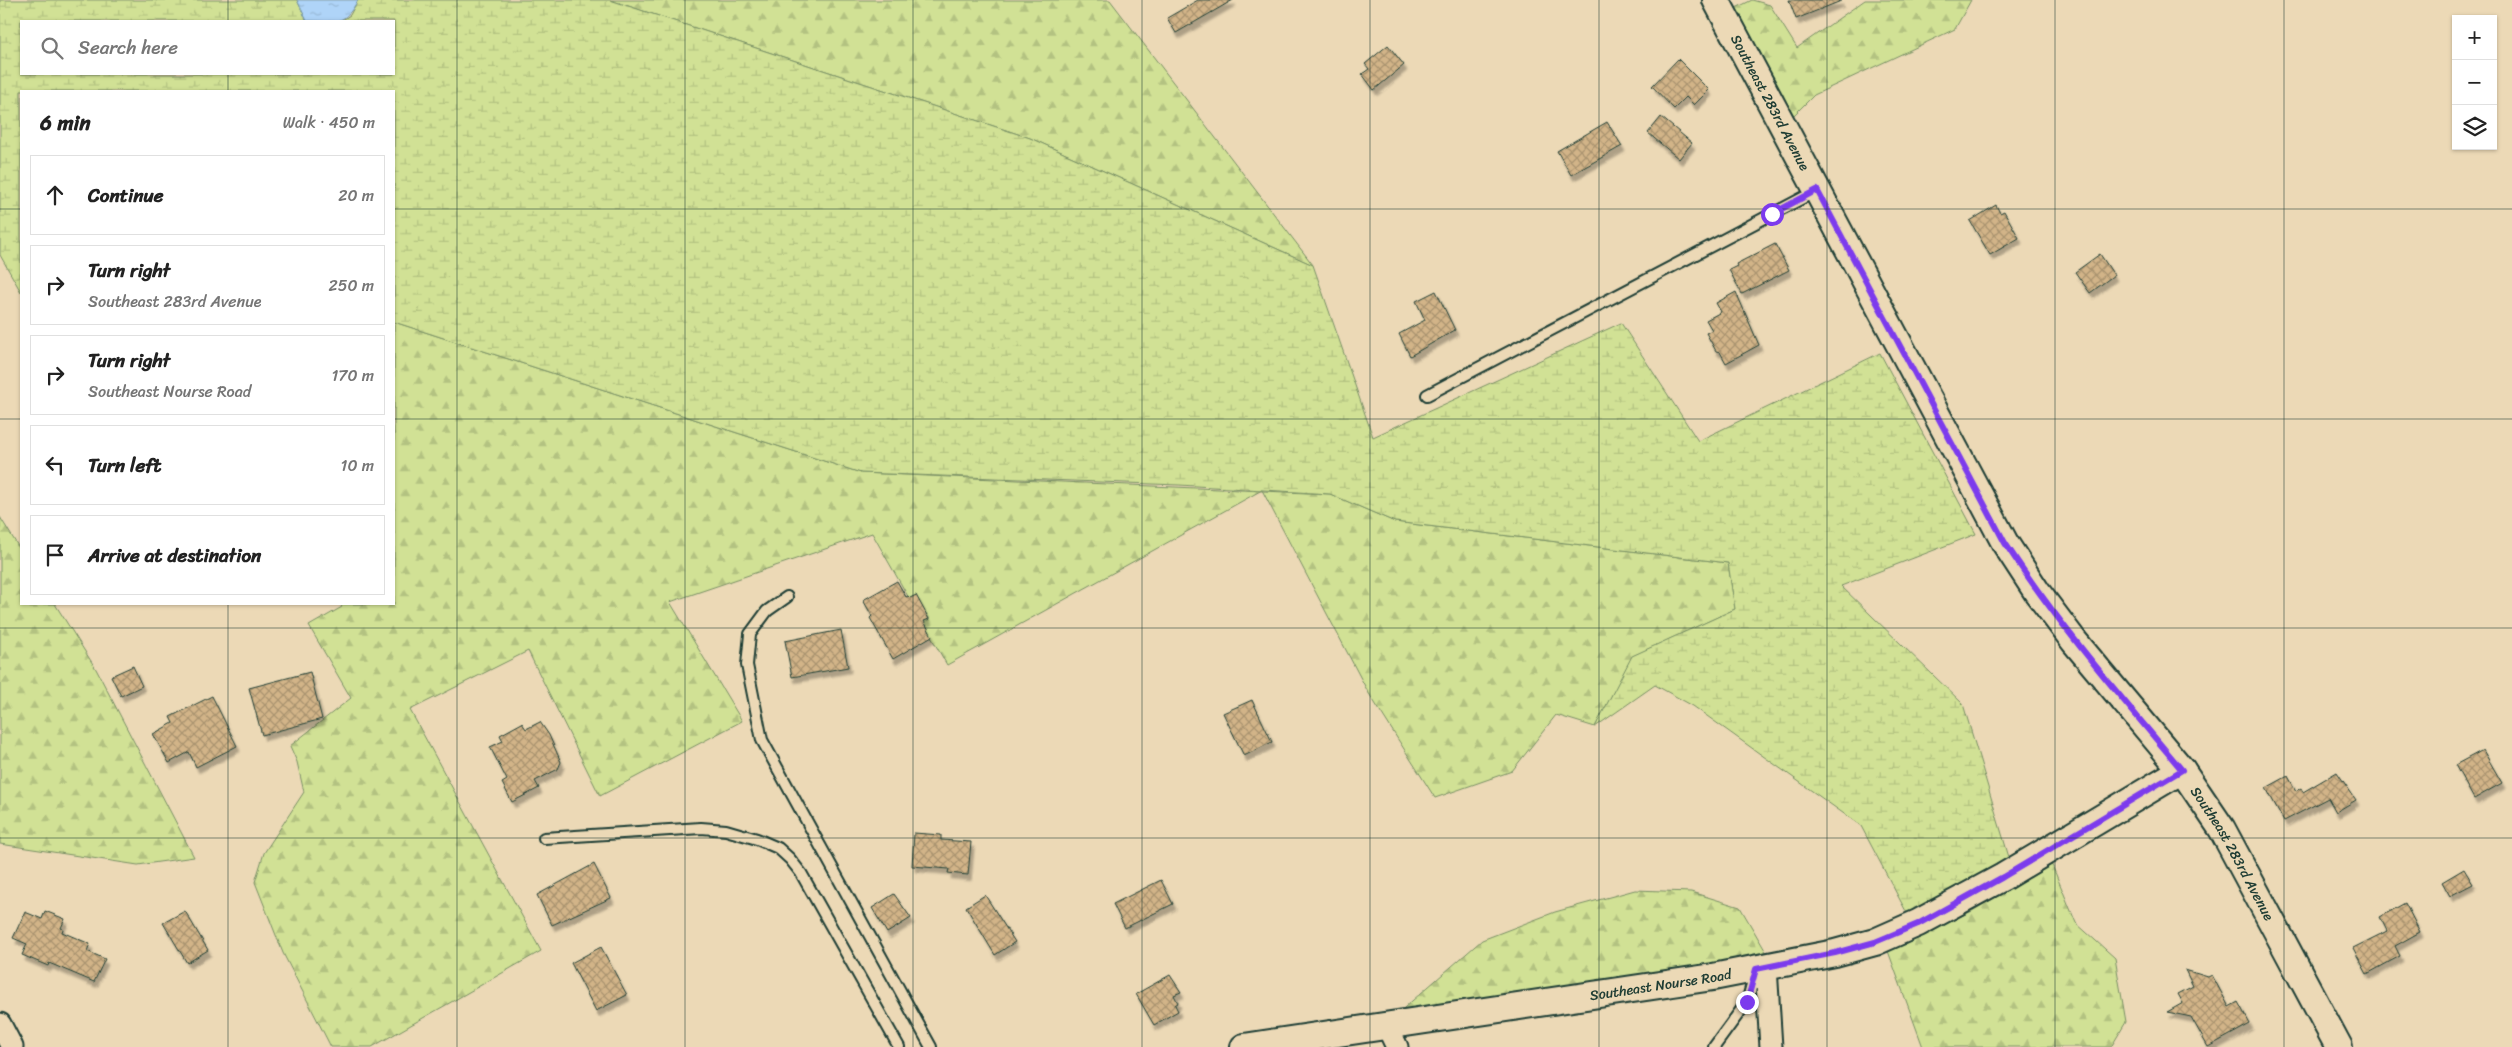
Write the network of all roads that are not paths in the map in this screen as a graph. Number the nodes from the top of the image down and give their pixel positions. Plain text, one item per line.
1 (1716, 0) edge
2 (1817, 190) junction
3 (1427, 394) dead end
4 (787, 598) dead end
5 (2182, 770) junction
6 (544, 838) dead end
7 (1761, 968) junction
8 (0, 1024) edge
9 (1392, 1036) edge
10 (1770, 1046) edge
11 (12, 1047) edge
12 (899, 1047) edge
13 (931, 1047) edge
14 (1244, 1047) edge
15 (1714, 1047) edge
16 (2340, 1047) edge

1 - 2 street, Southeast 283rd Avenue
2 - 3 lane
2 - 5 street, Southeast 283rd Avenue
4 - 13 lane
5 - 7 street, Southeast Nourse Road
5 - 16 street, Southeast 283rd Avenue
6 - 12 lane
7 - 9 street, Southeast Nourse Road
7 - 10 street
7 - 15 lane
8 - 11 street
9 - 14 street, Southeast Nourse Road

